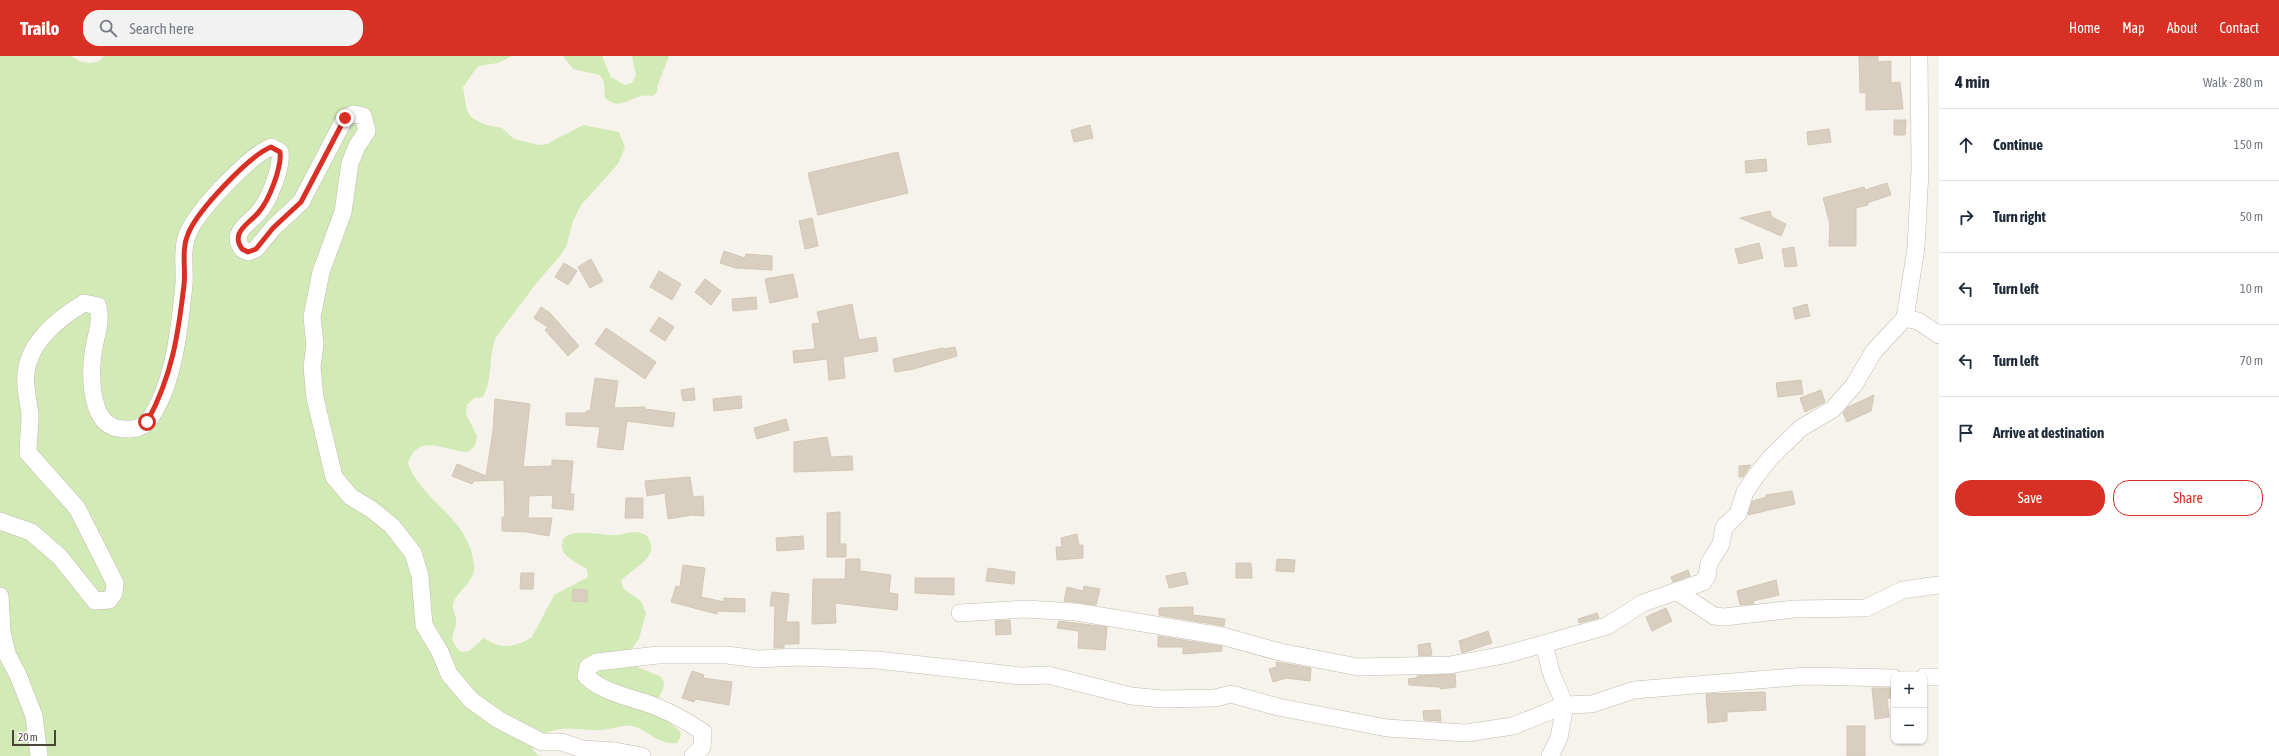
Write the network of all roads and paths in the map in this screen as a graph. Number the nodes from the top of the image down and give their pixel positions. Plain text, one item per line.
1 (1919, 56) edge
2 (1905, 318) junction
3 (1939, 335) edge
4 (0, 520) edge
5 (1939, 586) edge
6 (1676, 591) junction
7 (0, 596) edge
8 (960, 613) dead end
9 (1544, 644) junction
10 (1939, 676) edge
11 (1927, 677) edge
12 (1891, 678) edge
13 (1564, 706) junction
14 (39, 756) edge
15 (642, 756) edge
16 (693, 756) edge
17 (1550, 756) edge

1 - 2 street
2 - 3 street
2 - 6 street
4 - 15 street
5 - 6 street
6 - 9 street
7 - 14 street
8 - 9 street
9 - 13 street
10 - 11 street
12 - 13 street
13 - 16 street
13 - 17 street

